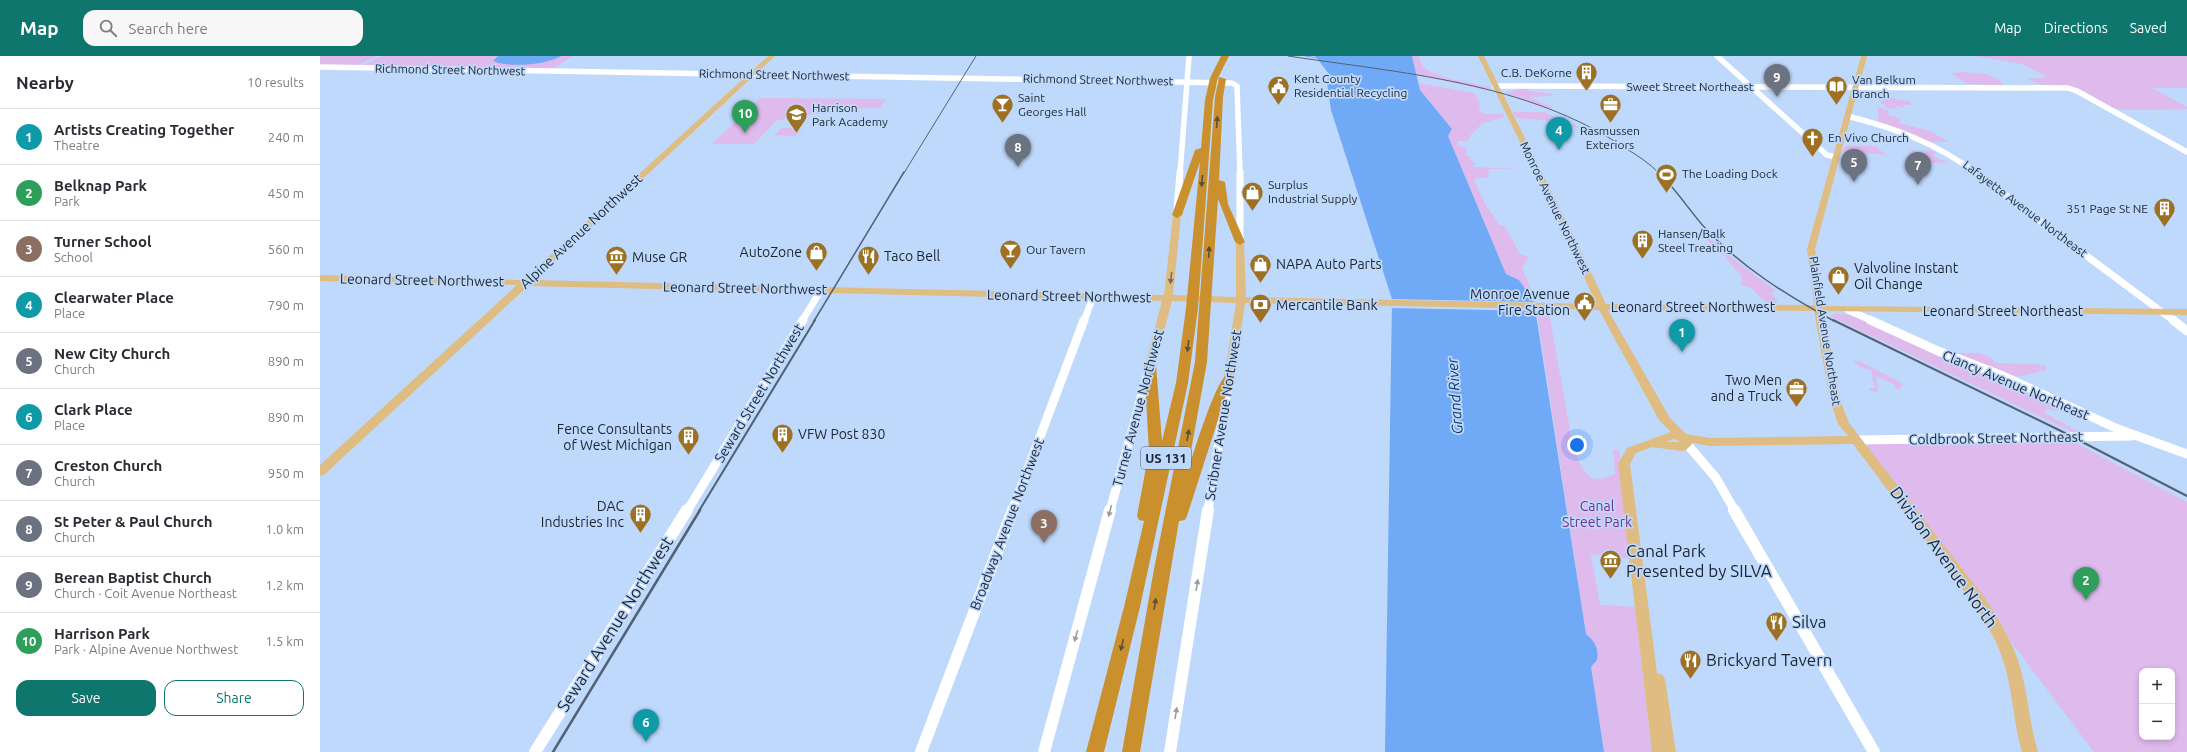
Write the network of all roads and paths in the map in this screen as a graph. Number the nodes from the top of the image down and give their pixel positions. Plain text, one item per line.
1 (772, 56) edge
2 (1190, 56) edge
3 (1224, 56) edge
4 (1233, 56) edge
5 (1481, 56) edge
6 (1717, 56) edge
7 (1864, 56) edge
8 (320, 67) edge
9 (1188, 69) junction
10 (752, 74) junction
11 (1188, 82) junction
12 (1217, 82) junction
13 (1495, 86) junction
14 (1752, 87) junction
15 (1855, 87) junction
16 (1847, 116) junction
17 (1206, 128) junction
18 (1216, 142) junction
19 (2187, 152) edge
20 (1836, 157) junction
21 (1177, 215) junction
22 (1240, 242) junction
23 (320, 278) edge
24 (526, 282) junction
25 (821, 290) junction
26 (1093, 296) junction
27 (1168, 298) junction
28 (1241, 300) junction
29 (1602, 306) junction
30 (1819, 309) junction
31 (1848, 310) junction
32 (2162, 312) junction
33 (2187, 312) edge
34 (2187, 331) edge
35 (1150, 365) junction
36 (1229, 377) junction
37 (1667, 423) junction
38 (2135, 436) junction
39 (1669, 437) junction
40 (1857, 440) junction
41 (1682, 442) junction
42 (1651, 444) junction
43 (2187, 454) edge
44 (320, 472) edge
45 (696, 496) joint
46 (1162, 569) junction
47 (1132, 607) junction
48 (1664, 751) edge
49 (535, 752) edge
50 (921, 752) edge
51 (1044, 752) edge
52 (1095, 752) edge
53 (1131, 752) edge
54 (1170, 752) edge
55 (1874, 752) edge
56 (2030, 752) edge

1 - 10 main road, Alpine Avenue Northwest
2 - 9 street, Turner Avenue Northwest
3 - 12 highway, US 131
4 - 12 highway, US 131
5 - 13 main road, Monroe Avenue Northwest
6 - 14 street
7 - 15 main road, Plainfield Avenue Northeast
8 - 10 street, Richmond Street Northwest
9 - 11 street, Turner Avenue Northwest
9 - 12 street
10 - 11 street, Richmond Street Northwest
10 - 24 main road, Alpine Avenue Northwest
11 - 12 street, Richmond Street Northwest
11 - 21 street, Turner Avenue Northwest
12 - 17 highway, US 131
18 -> 12 highway, US 131
12 - 22 street, Scribner Avenue Northwest
13 - 14 street, Sweet Street Northeast
13 - 29 main road, Monroe Avenue Northwest
14 - 15 street, Sweet Street Northeast
14 - 20 street
15 - 16 main road, Plainfield Avenue Northeast
15 - 19 street, Sweet Street Northeast
16 - 20 main road, Plainfield Avenue Northeast
16 - 32 street, Lafayette Avenue Northeast
17 - 21 highway
17 -> 47 highway, US 131
18 - 22 highway
46 -> 18 highway, US 131
20 - 30 main road, Plainfield Avenue Northeast
21 -> 27 main road, Turner Avenue Northwest
22 - 28 main road, Scribner Avenue Northwest
23 - 24 main road, Leonard Street Northwest
24 - 25 main road, Leonard Street Northwest
24 - 44 main road, Alpine Avenue Northwest
25 - 26 main road, Leonard Street Northwest
25 - 45 street, Seward Street Northwest
26 - 27 main road, Leonard Street Northwest
26 - 50 street, Broadway Avenue Northwest
27 - 28 main road, Leonard Street Northwest
27 - 35 main road, Turner Avenue Northwest
28 - 29 main road, Leonard Street Northwest
28 - 36 main road, Scribner Avenue Northwest
29 - 30 main road, Leonard Street Northwest
29 - 37 main road, Monroe Avenue Northwest
30 - 31 main road, Leonard Street Northeast
30 - 40 main road, Plainfield Avenue Northeast
31 - 32 main road, Leonard Street Northeast
31 - 38 street, Clancy Avenue Northeast
32 - 33 main road, Leonard Street Northeast
32 - 34 street, Lafayette Avenue Northeast
35 - 47 highway
35 -> 51 street, Turner Avenue Northwest
36 - 46 highway
54 -> 36 street, Scribner Avenue Northwest
37 - 39 main road, Monroe Avenue Northwest
37 - 41 main road, Monroe Avenue Northwest
38 - 40 street, Coldbrook Street Northeast
38 - 43 street, Clancy Avenue Northeast
39 - 41 main road
39 - 42 main road
40 - 41 main road
40 - 56 main road, Division Avenue North
41 - 42 main road
41 - 55 street
42 - 48 main road
45 - 49 street, Seward Avenue Northwest
53 -> 46 highway, US 131
47 -> 52 highway, US 131

